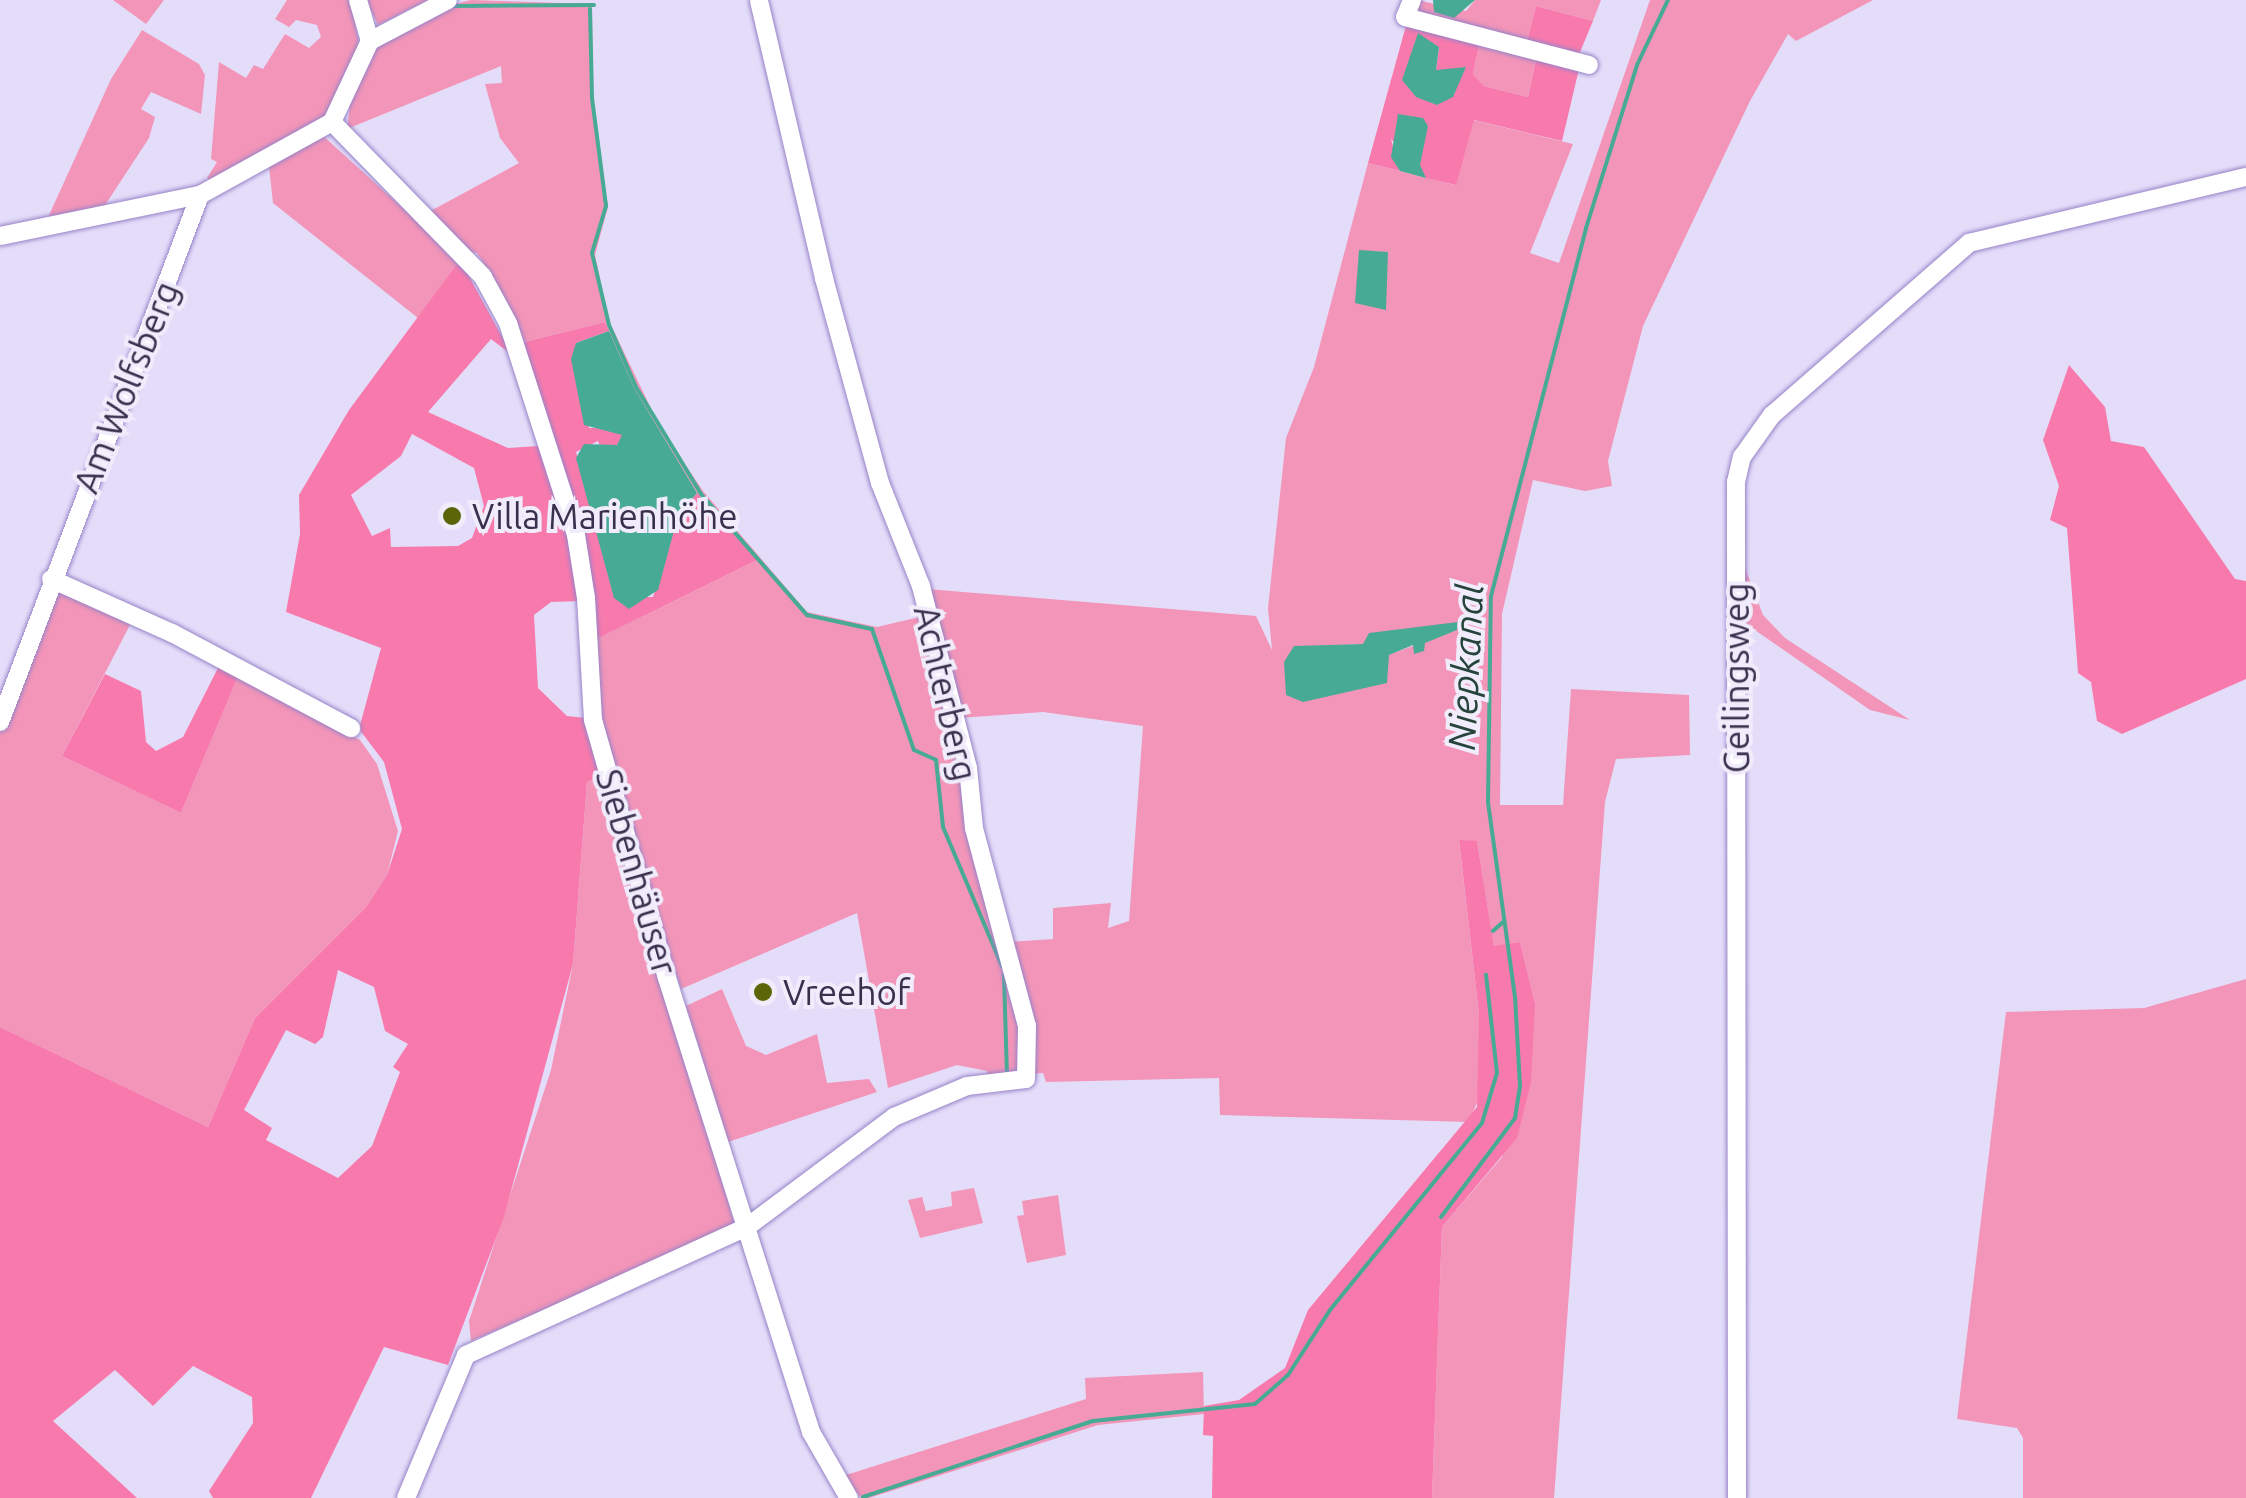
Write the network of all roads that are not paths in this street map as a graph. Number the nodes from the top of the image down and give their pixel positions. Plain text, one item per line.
1 (358, 0) edge
2 (448, 0) edge
3 (759, 0) edge
4 (1412, 0) edge
5 (370, 41) junction
6 (1589, 65) dead end
7 (332, 122) junction
8 (2246, 176) edge
9 (200, 195) junction
10 (0, 236) edge
11 (51, 579) junction
12 (0, 722) edge
13 (351, 728) dead end
14 (747, 1227) junction
15 (406, 1498) edge
16 (848, 1498) edge
17 (1737, 1498) edge

1 - 5 street
2 - 5 street
3 - 14 street, Achterberg
4 - 6 street
5 - 7 street
7 - 9 street
7 - 14 street, Siebenhäuser
8 - 17 street, Geilingsweg
9 - 10 street
9 - 11 street, Am Wolfsberg
11 - 12 street, Am Wolfsberg
11 - 13 street
14 - 15 street
14 - 16 street, Siebenhäuser

